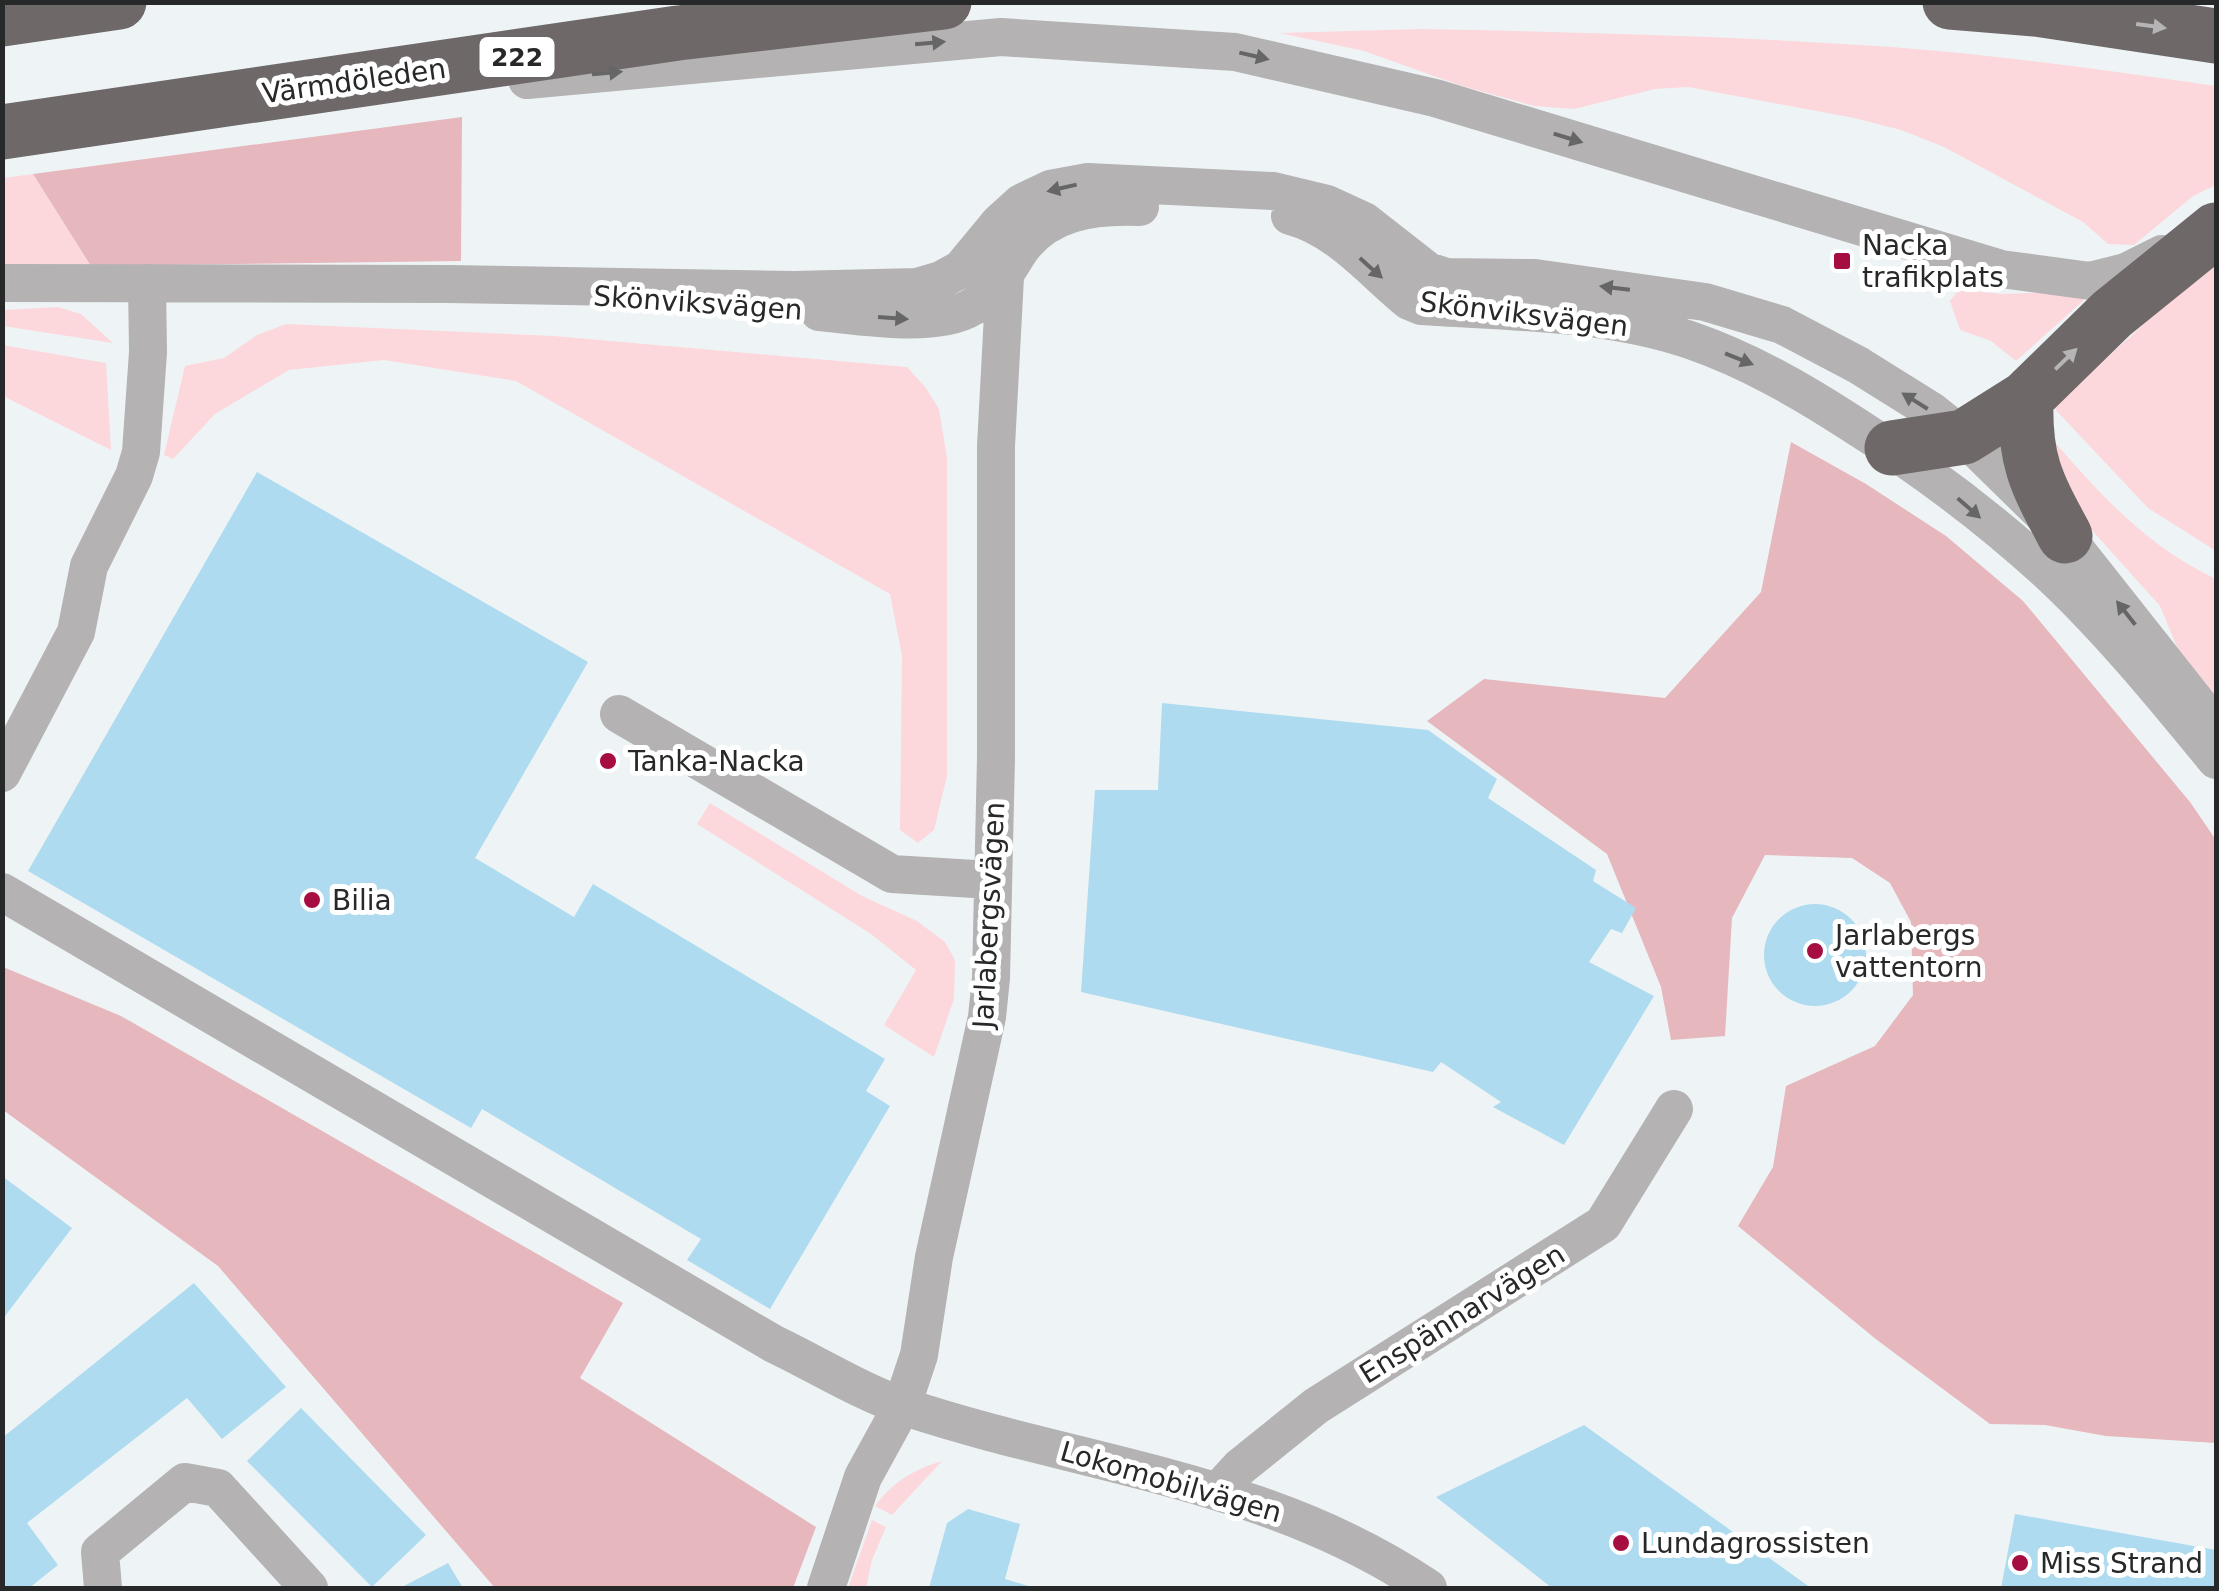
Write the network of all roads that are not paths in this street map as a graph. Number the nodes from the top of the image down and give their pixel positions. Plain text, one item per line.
1 (944, 2) edge
2 (1950, 2) edge
3 (109, 4) edge
4 (2, 11) edge
5 (2, 19) edge
6 (2216, 36) edge
7 (91, 120) junction
8 (2, 132) edge
9 (2216, 228) edge
10 (1005, 276) junction
11 (147, 282) junction
12 (2, 283) edge
13 (447, 284) junction
14 (2026, 398) junction
15 (1964, 436) junction
16 (1892, 448) junction
17 (2065, 536) junction
18 (619, 714) dead end
19 (2216, 727) edge
20 (2216, 760) edge
21 (2, 773) edge
22 (992, 880) junction
23 (2, 892) edge
24 (1674, 1109) dead end
25 (902, 1406) junction
26 (1218, 1490) junction
27 (103, 1588) edge
28 (310, 1588) edge
29 (826, 1588) edge
30 (1428, 1588) edge

1 - 7 highway, Värmdöleden / 222
2 -> 6 highway
3 - 4 highway
3 - 5 highway
7 - 8 highway, Värmdöleden / 222
7 -> 9 street
14 -> 9 highway
13 -> 10 street, Skönviksvägen
10 -> 16 street, Skönviksvägen
10 - 22 street, Jarlabergsvägen
11 - 12 street, Skönviksvägen
11 - 13 street, Skönviksvägen
11 - 21 street
15 -> 13 street, Skönviksvägen
14 - 15 highway
14 - 17 highway
15 - 16 highway
15 - 17 street, Skönviksvägen
16 -> 20 street, Skönviksvägen
19 -> 17 street, Skönviksvägen
18 - 22 street
22 - 25 street, Jarlabergsvägen
23 - 25 street, Lokomobilvägen
24 - 26 street, Enspännarvägen
25 - 26 street, Lokomobilvägen
25 - 29 street, Jarlabergsvägen
26 - 30 street, Lokomobilvägen
27 - 28 street

